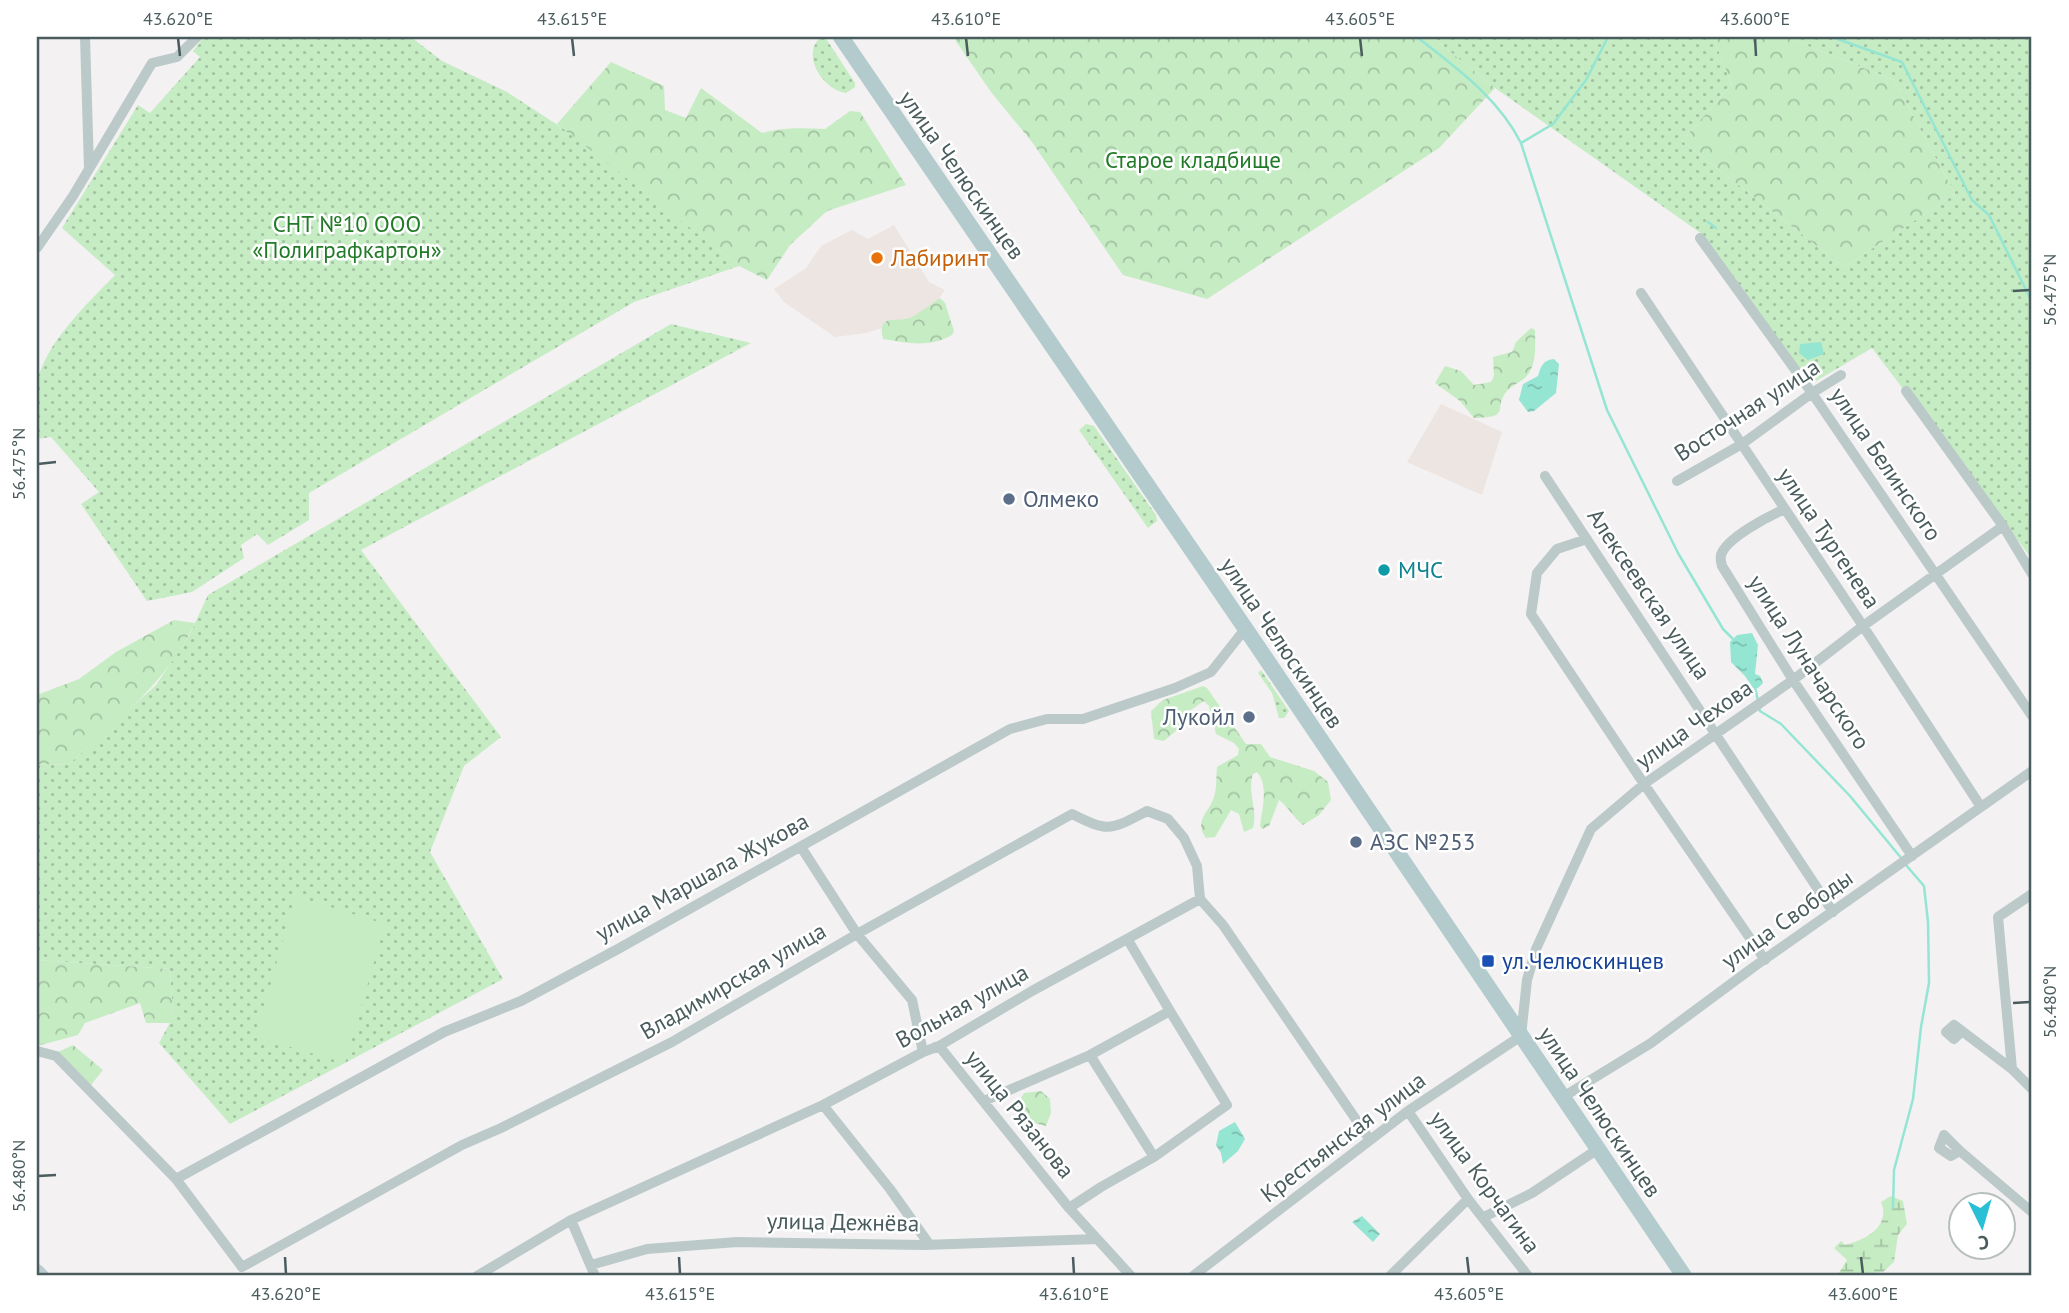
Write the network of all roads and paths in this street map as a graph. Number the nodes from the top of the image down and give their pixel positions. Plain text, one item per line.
1 (85, 37) edge
2 (197, 37) edge
3 (841, 37) edge
4 (89, 167) junction
5 (1700, 237) dead end
6 (37, 248) edge
7 (1641, 293) dead end
8 (1841, 375) dead end
9 (1906, 391) dead end
10 (1812, 393) junction
11 (1742, 444) junction
12 (1545, 476) dead end
13 (1677, 481) dead end
14 (1785, 509) junction
15 (2003, 526) junction
16 (1587, 540) junction
17 (1935, 575) junction
18 (2032, 575) edge
19 (1863, 626) junction
20 (1245, 629) junction
21 (1793, 680) junction
22 (2032, 716) edge
23 (1716, 733) junction
24 (2032, 771) edge
25 (1644, 784) junction
26 (1981, 807) junction
27 (801, 846) junction
28 (1912, 856) junction
29 (2032, 894) edge
30 (1200, 899) junction
31 (1833, 912) junction
32 (857, 934) junction
33 (1128, 940) junction
34 (1765, 960) junction
35 (1170, 1011) junction
36 (1962, 1031) dead end
37 (1521, 1036) junction
38 (939, 1046) junction
39 (37, 1051) edge
40 (923, 1052) junction
41 (1090, 1055) junction
42 (2012, 1069) junction
43 (2032, 1089) edge
44 (1563, 1097) junction
45 (984, 1101) junction
46 (823, 1105) junction
47 (1408, 1111) junction
48 (1370, 1140) junction
49 (1598, 1149) junction
50 (1960, 1151) dead end
51 (1154, 1157) junction
52 (176, 1179) junction
53 (1468, 1199) junction
54 (1069, 1208) junction
55 (2032, 1212) edge
56 (1484, 1217) junction
57 (571, 1220) junction
58 (1097, 1239) junction
59 (929, 1244) junction
60 (242, 1267) junction
61 (37, 1271) edge
62 (593, 1271) edge
63 (42, 1276) edge
64 (233, 1276) edge
65 (477, 1276) edge
66 (1131, 1276) edge
67 (1193, 1276) edge
68 (1390, 1276) edge
69 (1528, 1276) edge
70 (1684, 1276) edge

1 - 4 street
2 - 4 street
3 - 20 main road, улица Челюскинцев
4 - 6 street
5 - 10 street, улица Белинского
7 - 11 street, улица Тургенева
8 - 10 street, Восточная улица
9 - 15 street
10 - 11 street, Восточная улица
10 - 17 street, улица Белинского
11 - 13 street, Восточная улица
11 - 14 street, улица Тургенева
12 - 16 street, Алексеевская улица
14 - 19 street, улица Тургенева
14 - 21 street, улица Луначарского
15 - 17 street, улица Чехова
15 - 18 street
16 - 23 street, Алексеевская улица
16 - 25 street
17 - 19 street, улица Чехова
17 - 22 street, улица Белинского
19 - 21 street, улица Чехова
19 - 26 street, улица Тургенева
20 - 27 street, улица Маршала Жукова
20 - 37 main road, улица Челюскинцев
21 - 23 street, улица Чехова
21 - 28 street, улица Луначарского
23 - 25 street, улица Чехова
23 - 31 street, Алексеевская улица
24 - 26 street, улица Свободы
25 - 34 street
25 - 37 street, улица Чехова
26 - 28 street, улица Свободы
27 - 32 street
27 - 52 street, улица Маршала Жукова
28 - 31 street, улица Свободы
29 - 42 street
30 - 32 street, Владимирская улица
30 - 33 street, Вольная улица
30 - 48 street
31 - 34 street, улица Свободы
32 - 40 street
32 - 60 street, Владимирская улица
33 - 35 street
33 - 38 street, Вольная улица
34 - 44 street, улица Свободы
35 - 41 street
35 - 51 street
36 - 42 street
37 - 44 main road, улица Челюскинцев
37 - 47 street, Крестьянская улица
38 - 40 street, улица Рязанова
38 - 45 street, улица Рязанова
39 - 52 street
40 - 46 street, Вольная улица
41 - 45 street
41 - 51 street
42 - 43 street
44 - 49 main road, улица Челюскинцев
45 - 54 street, улица Рязанова
46 - 57 street, Вольная улица
46 - 59 street
47 - 48 street, Крестьянская улица
47 - 53 street, улица Корчагина
48 - 67 street, Крестьянская улица
49 - 56 street
49 - 70 main road, улица Челюскинцев
50 - 55 street
51 - 54 street
52 - 60 street
53 - 56 street, улица Корчагина
53 - 68 street
54 - 58 street, улица Рязанова
56 - 69 street, улица Корчагина
57 - 62 street
57 - 65 street, Вольная улица
58 - 59 street, улица Дежнёва
58 - 66 street, улица Рязанова
59 - 62 street, улица Дежнёва
60 - 64 street, Владимирская улица
61 - 63 street

